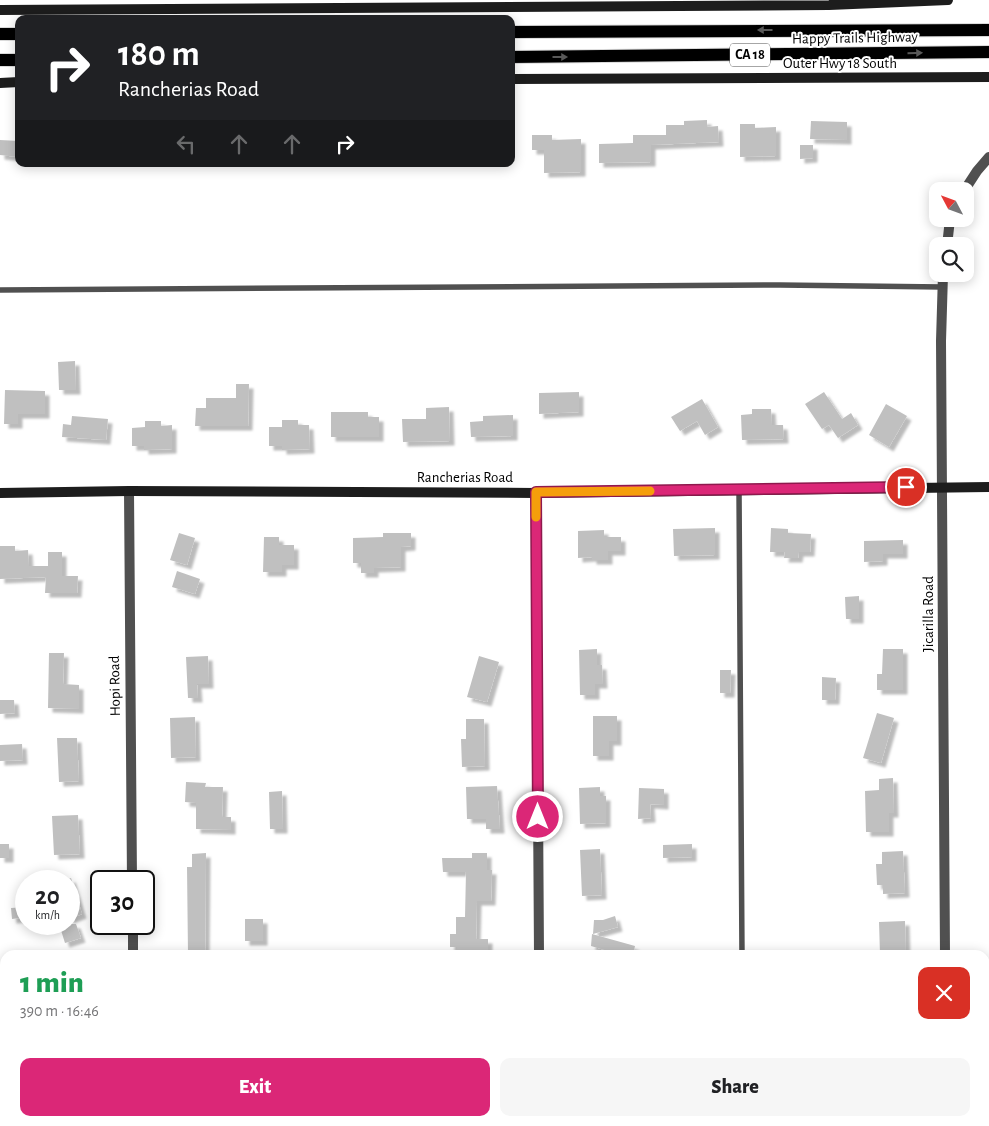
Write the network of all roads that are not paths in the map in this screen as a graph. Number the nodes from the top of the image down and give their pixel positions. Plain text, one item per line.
1 (948, 0) edge
2 (0, 10) edge
3 (989, 30) edge
4 (515, 32) edge
5 (0, 34) edge
6 (15, 34) edge
7 (989, 52) edge
8 (515, 57) edge
9 (0, 60) edge
10 (15, 60) edge
11 (989, 77) edge
12 (515, 79) edge
13 (15, 82) edge
14 (0, 83) edge
15 (989, 157) edge
16 (970, 182) edge
17 (942, 282) edge
18 (942, 287) junction
19 (0, 290) edge
20 (943, 487) junction
21 (989, 487) edge
22 (738, 490) junction
23 (129, 491) junction
24 (536, 492) junction
25 (0, 493) edge
26 (132, 870) edge
27 (133, 935) edge
28 (133, 950) edge
29 (539, 950) edge
30 (742, 950) edge
31 (945, 950) edge

1 - 2 street
3 -> 4 main road, Happy Trails Highway / CA 18
5 - 6 main road
8 -> 7 main road, Happy Trails Highway / CA 18
9 - 10 main road
11 - 12 street, Outer Hwy 18 South
13 - 14 street
15 - 16 street
17 - 18 street, Jicarilla Road
18 - 19 lane
18 - 20 street, Jicarilla Road
20 - 21 street, Rancherias Road
20 - 22 street, Rancherias Road
20 - 31 street, Jicarilla Road
22 - 24 street, Rancherias Road
22 - 30 lane
23 - 24 street, Rancherias Road
23 - 25 street, Rancherias Road
23 - 26 street, Hopi Road
24 - 29 street
27 - 28 street

